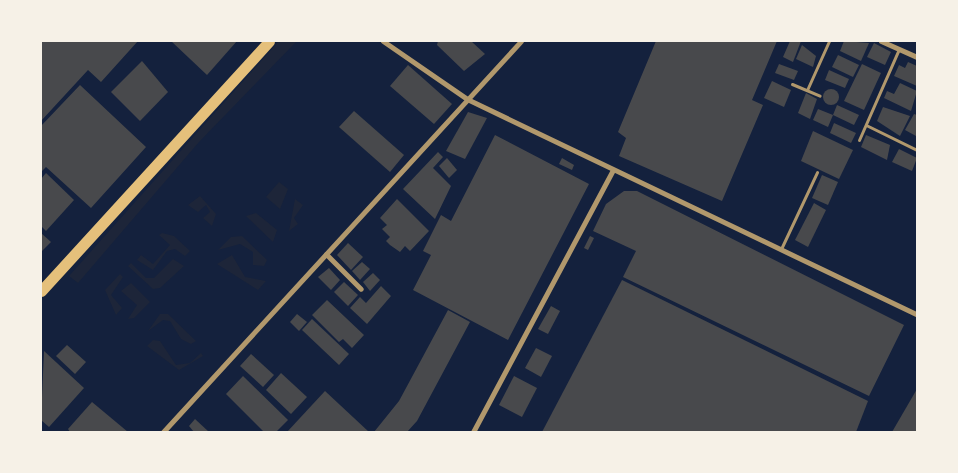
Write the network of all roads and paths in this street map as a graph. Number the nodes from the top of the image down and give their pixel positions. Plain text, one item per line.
1 (270, 41) edge
2 (383, 41) edge
3 (521, 41) edge
4 (829, 41) edge
5 (882, 41) edge
6 (899, 49) junction
7 (917, 57) edge
8 (792, 84) dead end
9 (807, 90) junction
10 (820, 96) dead end
11 (467, 99) junction
12 (866, 125) junction
13 (859, 140) dead end
14 (917, 150) edge
15 (613, 170) junction
16 (816, 172) dead end
17 (780, 250) junction
18 (326, 254) junction
19 (361, 289) dead end
20 (41, 290) edge
21 (917, 315) edge
22 (163, 432) edge
23 (473, 432) edge

1 - 20 highway
2 - 11 street
3 - 11 street
4 - 9 lane
5 - 6 street
6 - 7 street
6 - 12 lane
8 - 9 lane
9 - 10 lane
11 - 15 street
11 - 18 street
12 - 13 lane
12 - 14 lane
15 - 17 street
15 - 23 street
16 - 17 lane
17 - 21 street
18 - 19 street
18 - 22 street

